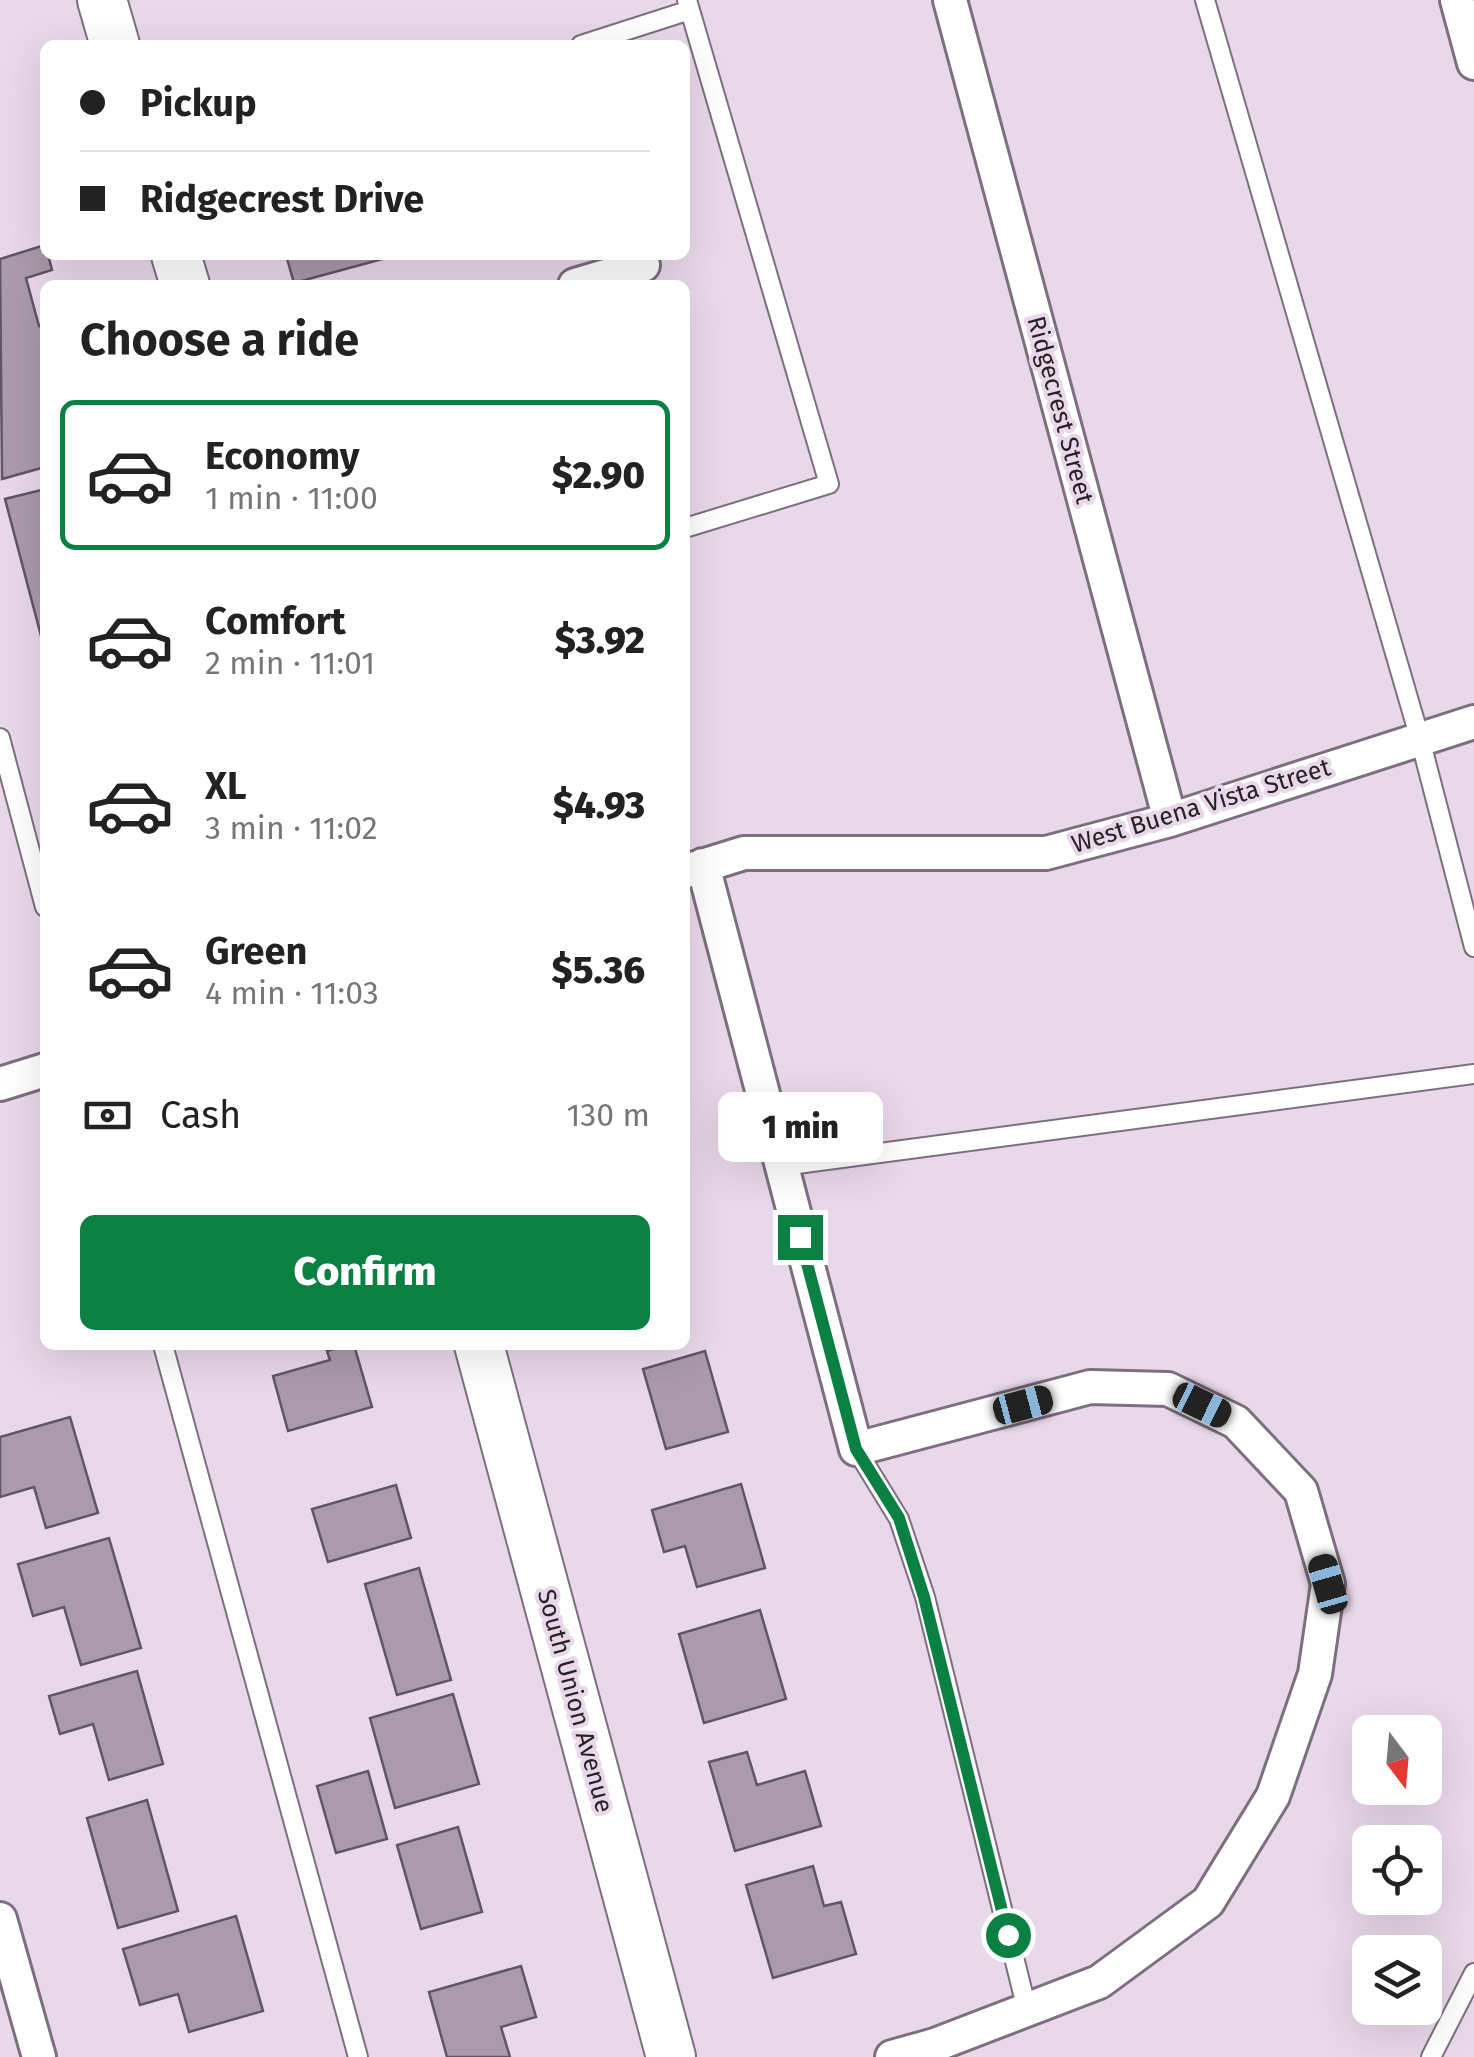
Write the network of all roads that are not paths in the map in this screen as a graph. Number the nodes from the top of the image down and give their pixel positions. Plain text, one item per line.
1 (102, 0) edge
2 (950, 0) edge
3 (1205, 0) edge
4 (1457, 0) edge
5 (688, 5) edge
6 (113, 40) edge
7 (595, 40) edge
8 (1474, 63) edge
9 (643, 265) dead end
10 (592, 280) edge
11 (690, 526) edge
12 (1474, 722) edge
13 (0, 738) edge
14 (1420, 739) junction
15 (1170, 820) junction
16 (694, 868) edge
17 (40, 888) edge
18 (1474, 947) edge
19 (40, 1072) edge
20 (1474, 1074) edge
21 (0, 1084) edge
22 (782, 1166) junction
23 (165, 1350) edge
24 (480, 1350) edge
25 (856, 1449) junction
26 (0, 1919) edge
27 (1474, 1973) edge
28 (1027, 2010) junction
29 (39, 2057) edge
30 (358, 2057) edge
31 (671, 2057) edge
32 (892, 2057) edge
33 (1431, 2057) edge

1 - 6 main road
2 - 15 street, Ridgecrest Street
3 - 14 lane
4 - 8 street
5 - 7 lane
5 - 11 lane
9 - 10 street
12 - 14 street, West Buena Vista Street
13 - 17 lane
14 - 15 street, West Buena Vista Street
14 - 18 lane
15 - 16 street, West Buena Vista Street
16 - 22 street
19 - 21 street
20 - 22 lane
22 - 25 street
23 - 30 lane
24 - 31 main road, South Union Avenue
25 - 28 lane
25 - 28 street
26 - 29 street
27 - 33 lane
28 - 32 street

